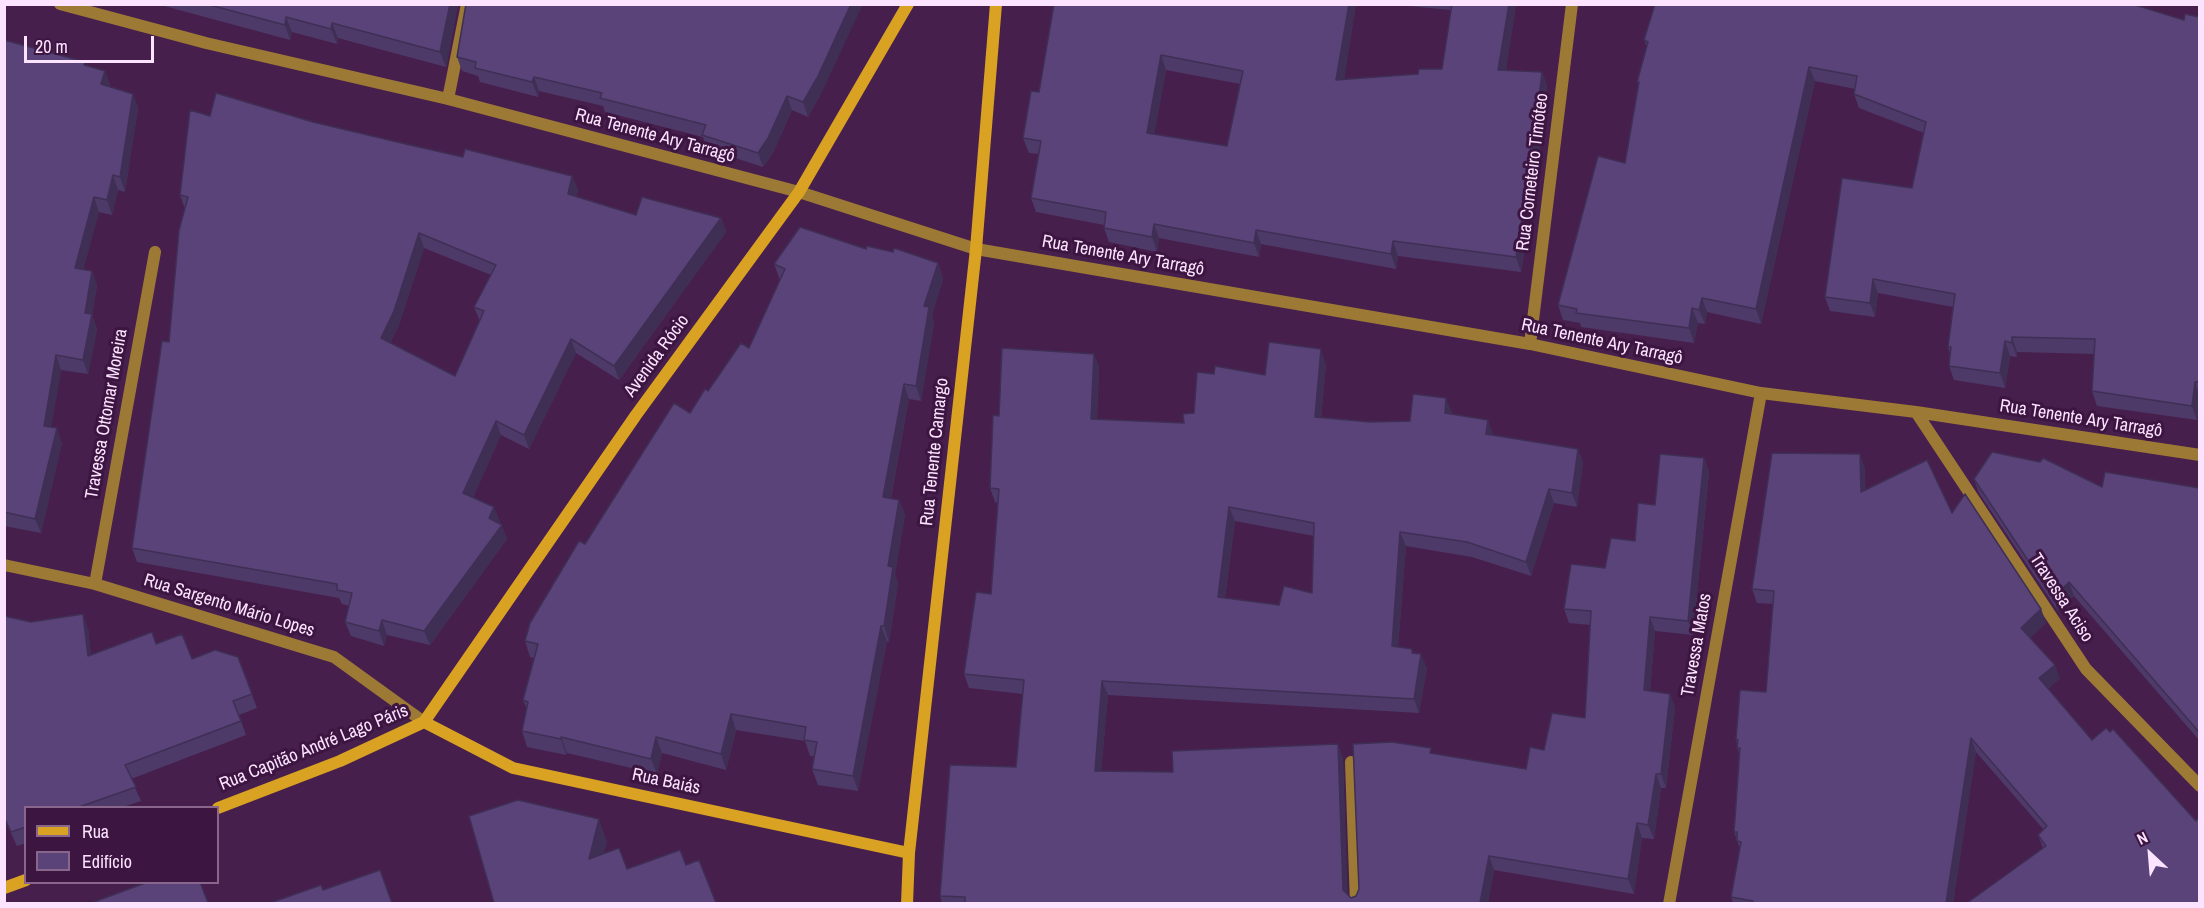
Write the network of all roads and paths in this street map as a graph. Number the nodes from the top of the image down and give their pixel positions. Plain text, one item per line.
1 (60, 4) edge
2 (467, 4) edge
3 (908, 4) edge
4 (996, 4) edge
5 (1572, 4) edge
6 (448, 99) junction
7 (799, 192) junction
8 (975, 249) junction
9 (155, 252) dead end
10 (1530, 344) junction
11 (1761, 393) junction
12 (1916, 412) junction
13 (2199, 455) edge
14 (4, 565) edge
15 (95, 584) junction
16 (424, 722) junction
17 (1351, 762) edge
18 (2199, 786) edge
19 (219, 808) edge
20 (909, 853) junction
21 (24, 881) edge
22 (4, 888) edge
23 (907, 903) edge
24 (1356, 903) edge
25 (1669, 903) edge

1 - 6 street, Rua Tenente Ary Tarragô
2 - 6 street
3 - 7 street, Avenida Rócio
4 - 8 street, Rua Tenente Camargo
5 - 10 street, Rua Corneteiro Timóteo
6 - 7 street, Rua Tenente Ary Tarragô
7 - 8 street, Rua Tenente Ary Tarragô
7 - 16 street, Avenida Rócio
8 - 10 street, Rua Tenente Ary Tarragô
8 - 20 street, Rua Tenente Camargo
9 - 15 street, Travessa Ottomar Moreira
10 - 11 street, Rua Tenente Ary Tarragô
11 - 12 street, Rua Tenente Ary Tarragô
11 - 25 street, Travessa Matos
12 - 13 street, Rua Tenente Ary Tarragô
12 - 18 street, Travessa Aciso
14 - 15 street, Rua Sargento Mário Lopes
15 - 16 street, Rua Sargento Mário Lopes
16 - 19 street, Rua Capitão André Lago Páris
16 - 20 street, Rua Baiás
17 - 24 street
20 - 23 street, Rua Tenente Camargo
21 - 22 street

